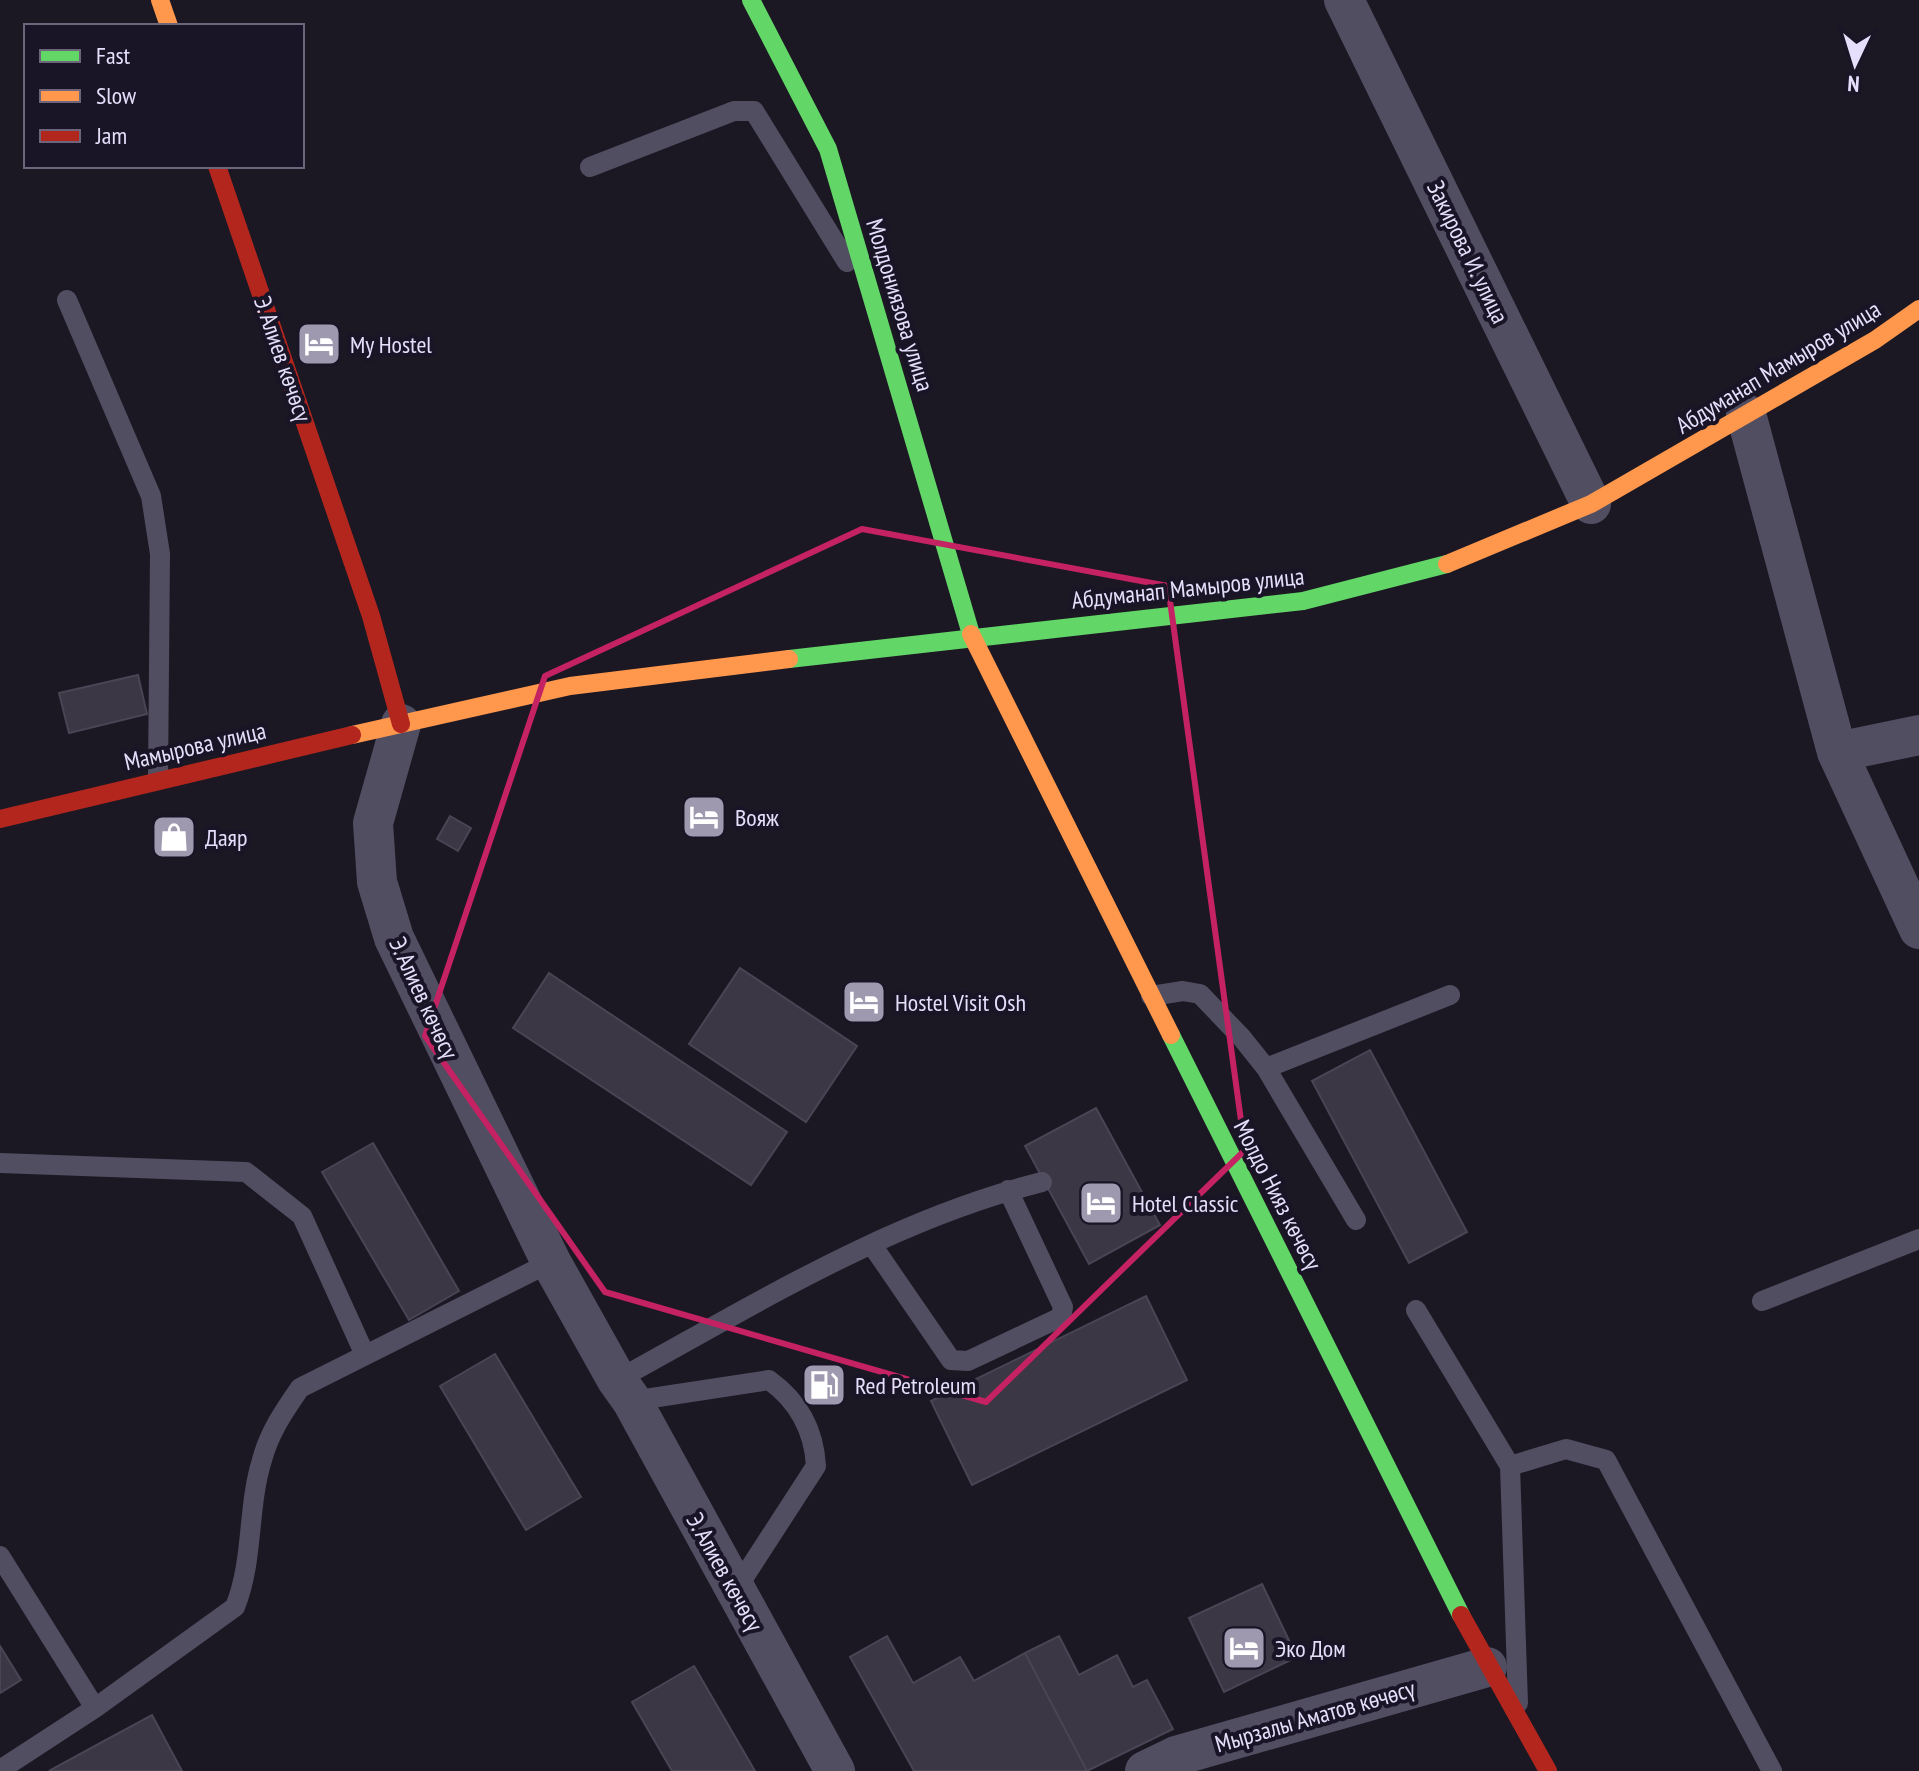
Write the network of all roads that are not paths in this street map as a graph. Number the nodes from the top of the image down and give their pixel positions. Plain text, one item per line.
1 (160, 0) edge
2 (751, 0) edge
3 (1344, 0) edge
4 (168, 24) edge
5 (590, 167) dead end
6 (218, 168) edge
7 (868, 282) junction
8 (67, 300) dead end
9 (1919, 309) edge
10 (1746, 414) junction
11 (1591, 504) junction
12 (972, 636) junction
13 (401, 724) junction
14 (1919, 735) edge
15 (1837, 752) junction
16 (158, 779) junction
17 (0, 819) edge
18 (1919, 929) edge
19 (1450, 995) dead end
20 (1151, 996) junction
21 (1266, 1068) junction
22 (0, 1163) edge
23 (1042, 1182) dead end
24 (1008, 1190) junction
25 (1356, 1220) dead end
26 (1919, 1239) edge
27 (872, 1245) junction
28 (551, 1262) junction
29 (1762, 1301) dead end
30 (1416, 1310) dead end
31 (365, 1355) junction
32 (625, 1390) junction
33 (1510, 1466) junction
34 (0, 1556) edge
35 (735, 1591) junction
36 (1487, 1667) junction
37 (95, 1708) junction
38 (1519, 1723) junction
39 (0, 1770) edge
40 (835, 1771) edge
41 (1145, 1771) edge
42 (1548, 1771) edge
43 (1772, 1771) edge

1 - 4 main road
2 - 7 main road, Молдониязова улица
3 - 11 street, Закирова И. улица
5 - 7 lane
6 - 13 main road, Э. Алиев көчөсү
7 - 12 main road, Молдониязова улица
8 - 16 lane
9 - 10 main road, Абдуманап Мамыров улица
10 - 11 main road, Абдуманап Мамыров улица
10 - 15 street
11 - 12 main road, Абдуманап Мамыров улица
12 - 13 main road, Абдуманап Мамыров улица
12 - 20 main road, Молдо Нияз көчөсү
13 - 16 main road, Мамырова улица
13 - 28 street, Э. Алиев көчөсү
14 - 15 street
15 - 18 street
16 - 17 main road, Мамырова улица
19 - 21 lane
20 - 21 lane
20 - 36 main road, Молдо Нияз көчөсү
21 - 25 lane
22 - 31 lane
23 - 24 lane
24 - 27 lane
24 - 27 lane
26 - 29 lane
27 - 32 lane
28 - 31 lane
28 - 32 street, Э. Алиев көчөсү
30 - 33 lane
31 - 37 lane
32 - 35 street, Э. Алиев көчөсү
32 - 35 lane
33 - 38 lane
33 - 43 lane
34 - 37 lane
35 - 40 street, Э. Алиев көчөсү
36 - 38 main road, Молдо Нияз көчөсү
36 - 41 street, Мырзалы Аматов көчөсү
37 - 39 lane
38 - 42 main road, Молдо Нияз көчөсү

